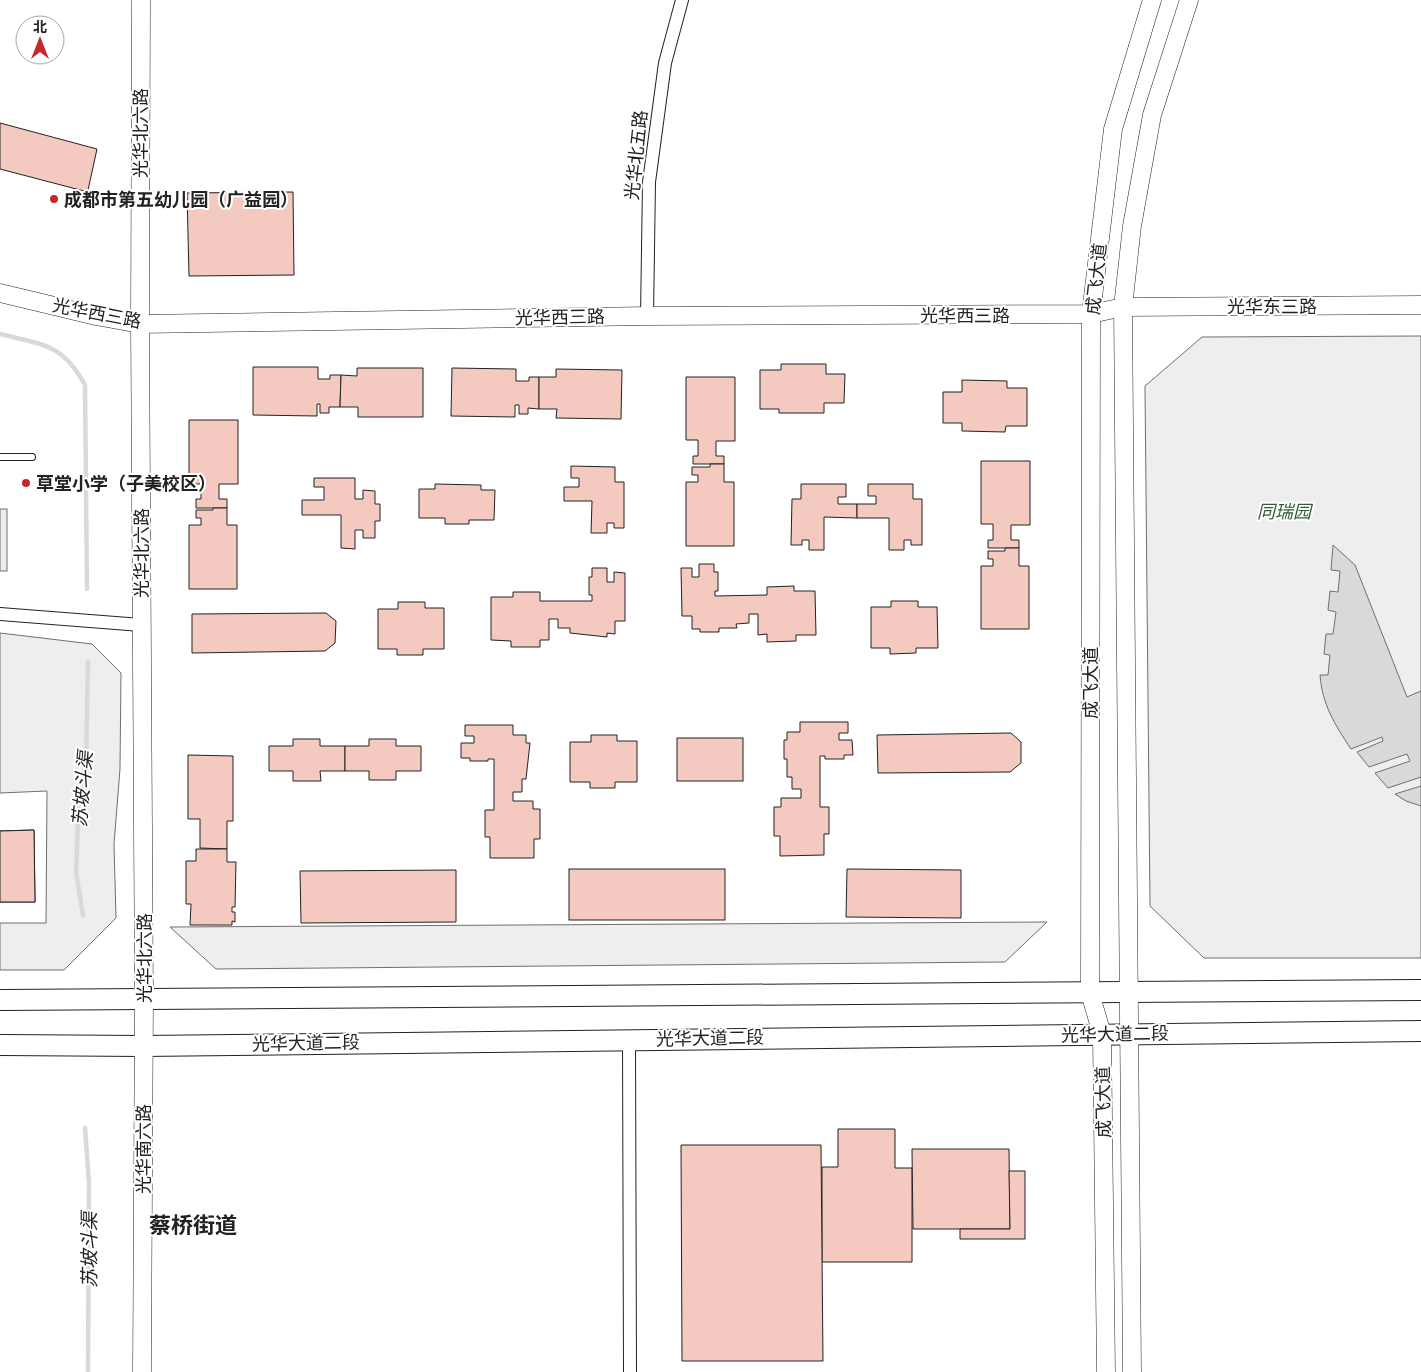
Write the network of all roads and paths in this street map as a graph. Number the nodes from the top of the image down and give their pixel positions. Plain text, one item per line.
1 (141, 0) edge
2 (682, 0) edge
3 (1152, 0) edge
4 (1189, 0) edge
5 (0, 293) edge
6 (1421, 305) edge
7 (1124, 307) junction
8 (1091, 314) junction
9 (647, 316) junction
10 (140, 324) junction
11 (0, 457) edge
12 (32, 457) dead end
13 (0, 614) edge
14 (141, 625) junction
15 (1421, 990) edge
16 (1090, 992) junction
17 (1130, 992) junction
18 (144, 997) junction
19 (0, 1000) edge
20 (1421, 1031) edge
21 (1102, 1034) junction
22 (1130, 1034) junction
23 (629, 1039) junction
24 (0, 1045) edge
25 (143, 1046) junction
26 (142, 1372) edge
27 (630, 1372) edge
28 (1106, 1372) edge
29 (1132, 1372) edge

1 - 10 street, 光华北六路
2 - 9 street, 光华北五路
3 - 8 street, 成飞大道
4 - 7 street, 成飞大道
5 - 10 street, 光华西三路
6 - 7 street, 光华东三路
7 - 8 street, 光华西三路
7 - 17 street, 成飞大道
8 - 9 street, 光华西三路
8 - 16 street, 成飞大道
9 - 10 street, 光华西三路
10 - 14 street, 光华北六路
11 - 12 lane
13 - 14 street
14 - 18 street, 光华北六路
15 - 17 main road
16 - 17 main road
16 - 18 main road
16 - 21 street, 成飞大道
17 - 22 street, 成飞大道
18 - 19 main road
18 - 25 street, 光华北六路
20 - 22 main road, 光华大道二段
21 - 22 main road, 光华大道二段
21 - 23 main road, 光华大道二段
21 - 28 street, 成飞大道
22 - 29 street, 成飞大道
23 - 25 main road, 光华大道二段
23 - 27 street
24 - 25 main road, 光华大道二段
25 - 26 street, 光华南六路

